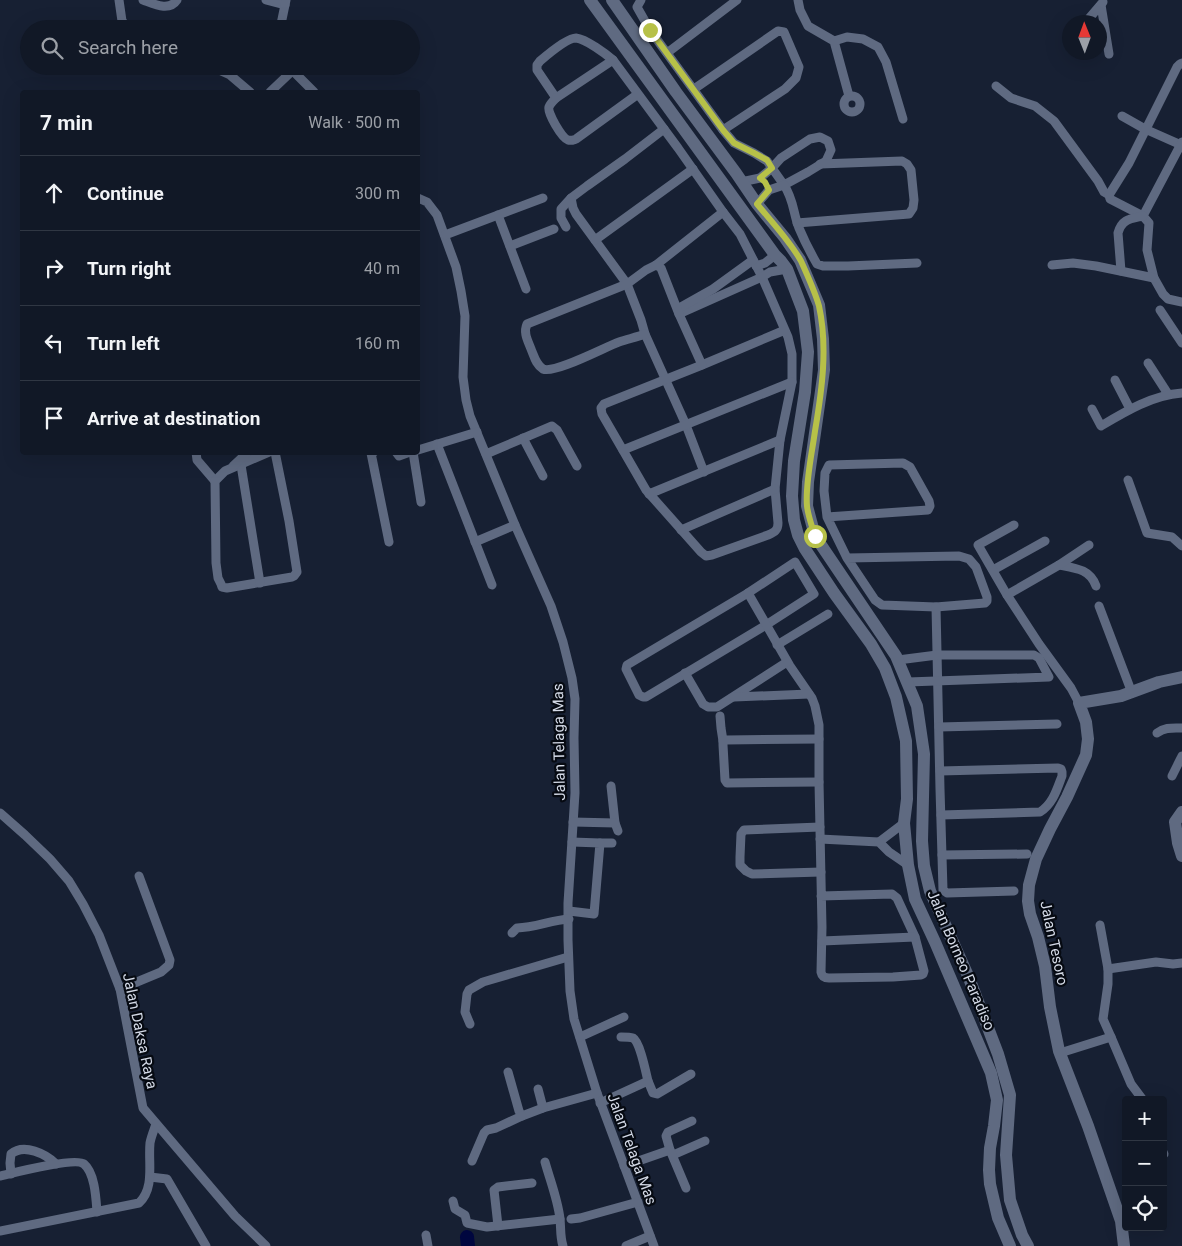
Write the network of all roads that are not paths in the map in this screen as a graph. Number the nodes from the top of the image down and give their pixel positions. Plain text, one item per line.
1 (119, 0) edge
2 (143, 0) edge
3 (177, 0) edge
4 (266, 0) edge
5 (590, 0) edge
6 (612, 0) edge
7 (641, 0) edge
8 (737, 0) edge
9 (798, 0) edge
10 (285, 2) edge
11 (1102, 2) edge
12 (1092, 15) edge
13 (122, 20) edge
14 (282, 20) edge
15 (834, 41) junction
16 (667, 53) junction
17 (1109, 54) dead end
18 (613, 60) junction
19 (1182, 63) edge
20 (230, 75) edge
21 (289, 75) edge
22 (298, 75) edge
23 (996, 86) dead end
24 (694, 89) junction
25 (248, 90) edge
26 (272, 90) edge
27 (312, 90) edge
28 (638, 94) junction
29 (849, 96) dead end
30 (556, 98) junction
31 (1122, 116) dead end
32 (903, 119) dead end
33 (1145, 128) junction
34 (664, 129) junction
35 (723, 130) junction
36 (1181, 143) edge
37 (717, 147) junction
38 (704, 156) junction
39 (820, 164) junction
40 (772, 168) junction
41 (693, 169) junction
42 (760, 178) junction
43 (741, 182) junction
44 (784, 186) junction
45 (769, 190) junction
46 (1109, 195) junction
47 (543, 198) dead end
48 (571, 198) junction
49 (420, 199) edge
50 (757, 204) junction
51 (724, 212) junction
52 (498, 215) junction
53 (1143, 216) junction
54 (798, 223) junction
55 (566, 227) dead end
56 (554, 228) dead end
57 (445, 236) junction
58 (595, 240) junction
59 (510, 246) junction
60 (775, 255) junction
61 (754, 263) junction
62 (917, 263) dead end
63 (656, 265) junction
64 (1052, 265) dead end
65 (787, 270) junction
66 (1121, 271) junction
67 (762, 277) junction
68 (1154, 278) junction
69 (627, 284) junction
70 (526, 288) dead end
71 (1182, 302) edge
72 (1160, 310) dead end
73 (678, 312) junction
74 (785, 330) junction
75 (645, 334) junction
76 (1182, 343) edge
77 (1148, 363) dead end
78 (702, 365) junction
79 (666, 379) junction
80 (1115, 380) dead end
81 (792, 382) junction
82 (805, 392) junction
83 (821, 393) junction
84 (1182, 393) edge
85 (1168, 394) junction
86 (1130, 409) junction
87 (1092, 410) dead end
88 (686, 425) junction
89 (477, 432) junction
90 (523, 438) junction
91 (780, 440) junction
92 (437, 444) junction
93 (420, 449) edge
94 (624, 450) junction
95 (486, 454) junction
96 (197, 455) edge
97 (245, 455) edge
98 (263, 455) edge
99 (277, 455) edge
100 (371, 455) edge
101 (412, 455) edge
102 (241, 465) junction
103 (577, 466) dead end
104 (231, 468) junction
105 (704, 472) junction
106 (543, 476) dead end
107 (1128, 480) dead end
108 (215, 481) junction
109 (775, 489) junction
110 (649, 494) junction
111 (420, 502) dead end
112 (827, 517) junction
113 (514, 525) junction
114 (1014, 525) dead end
115 (681, 530) junction
116 (1045, 541) dead end
117 (389, 542) dead end
118 (475, 542) junction
119 (1088, 545) dead end
120 (1182, 546) edge
121 (847, 558) junction
122 (1059, 565) junction
123 (993, 570) junction
124 (260, 583) junction
125 (492, 585) dead end
126 (1096, 586) dead end
127 (748, 593) junction
128 (1007, 595) junction
129 (1099, 606) dead end
130 (936, 607) junction
131 (828, 614) dead end
132 (766, 625) junction
133 (777, 645) junction
134 (937, 655) junction
135 (898, 660) junction
136 (787, 662) junction
137 (685, 673) junction
138 (1182, 677) edge
139 (938, 681) junction
140 (908, 682) junction
141 (1132, 693) junction
142 (809, 694) junction
143 (732, 697) junction
144 (1079, 704) junction
145 (720, 716) dead end
146 (919, 719) junction
147 (902, 724) junction
148 (1057, 724) dead end
149 (939, 727) junction
150 (1182, 728) edge
151 (1156, 733) dead end
152 (819, 739) junction
153 (723, 741) junction
154 (1182, 756) edge
155 (940, 771) junction
156 (1172, 776) dead end
157 (819, 782) junction
158 (611, 786) dead end
159 (1182, 812) edge
160 (0, 813) edge
161 (941, 815) junction
162 (574, 822) junction
163 (904, 822) junction
164 (820, 827) junction
165 (820, 838) junction
166 (572, 842) junction
167 (879, 842) junction
168 (1180, 842) edge
169 (600, 843) junction
170 (612, 844) dead end
171 (1027, 854) dead end
172 (942, 856) junction
173 (1182, 856) edge
174 (908, 865) junction
175 (821, 872) junction
176 (139, 876) dead end
177 (1014, 891) dead end
178 (821, 896) junction
179 (569, 915) junction
180 (1100, 924) dead end
181 (512, 933) dead end
182 (915, 937) junction
183 (822, 941) junction
184 (568, 957) junction
185 (1182, 964) edge
186 (1108, 969) junction
187 (120, 989) junction
188 (624, 1017) dead end
189 (470, 1024) dead end
190 (580, 1036) junction
191 (621, 1037) dead end
192 (1111, 1037) junction
193 (1060, 1053) junction
194 (508, 1072) dead end
195 (690, 1074) dead end
196 (648, 1081) junction
197 (538, 1090) dead end
198 (597, 1092) junction
199 (1140, 1096) edge
200 (600, 1103) junction
201 (543, 1108) junction
202 (522, 1116) junction
203 (692, 1121) dead end
204 (156, 1124) junction
205 (704, 1141) dead end
206 (671, 1153) junction
207 (472, 1161) dead end
208 (545, 1162) dead end
209 (56, 1164) junction
210 (624, 1166) junction
211 (11, 1174) junction
212 (0, 1176) edge
213 (150, 1177) junction
214 (532, 1183) dead end
215 (686, 1188) dead end
216 (453, 1201) dead end
217 (638, 1202) junction
218 (97, 1212) junction
219 (560, 1219) junction
220 (571, 1219) dead end
221 (498, 1226) junction
222 (0, 1231) edge
223 (426, 1235) dead end
224 (650, 1236) junction
225 (206, 1246) edge
226 (266, 1246) edge
227 (428, 1246) edge
228 (562, 1246) edge
229 (626, 1246) edge
230 (654, 1246) edge
231 (1010, 1246) edge
232 (1028, 1246) edge
233 (1124, 1246) edge

1 - 13 street
2 - 3 street
4 - 10 street
5 - 38 street, Jalan Borneo Paradiso
6 - 37 street, Jalan Borneo Paradiso
7 - 16 street
8 - 16 street
9 - 15 street
10 - 14 street
11 - 12 street
11 - 17 street
15 - 29 street
15 - 32 street
16 - 24 street
18 - 28 street
18 - 30 street
18 - 30 street
19 - 33 street
20 - 25 street
21 - 26 street
22 - 27 street
23 - 46 street
24 - 35 street
24 - 35 street
28 - 30 street
28 - 34 street
31 - 33 street
33 - 36 street
33 - 46 street
34 - 41 street
34 - 48 street
35 - 40 street
36 - 53 street
37 - 38 street
37 - 43 street, Jalan Borneo Paradiso
38 - 60 street, Jalan Borneo Paradiso
39 - 40 street
39 - 44 street
39 - 54 street
40 - 42 street
40 - 44 street
41 - 51 street
41 - 58 street
42 - 43 street
42 - 45 street
43 - 50 street, Jalan Borneo Paradiso
44 - 45 street
44 - 54 street
45 - 50 street
46 - 53 street
47 - 52 street
48 - 55 street
48 - 58 street
49 - 57 street, Jalan Telaga Mas
50 - 83 street, Jalan Borneo Paradiso
51 - 61 street
51 - 63 street
52 - 57 street
52 - 59 street
53 - 66 street
53 - 68 street
54 - 62 street
56 - 59 street
57 - 89 street, Jalan Telaga Mas
58 - 69 street
59 - 70 street
60 - 61 street
60 - 65 street, Jalan Borneo Paradiso
61 - 67 street
61 - 73 street
63 - 69 street
63 - 73 street
64 - 66 street
65 - 67 street
65 - 82 street, Jalan Borneo Paradiso
66 - 68 street
67 - 73 street
67 - 74 street
68 - 71 street
69 - 75 street
69 - 75 street
72 - 76 street
73 - 78 street
74 - 78 street
74 - 81 street
75 - 79 street
77 - 85 street
78 - 79 street
79 - 88 street
79 - 94 street
80 - 86 street
81 - 88 street
81 - 91 street
82 - 83 street
82 - 147 street, Jalan Borneo Paradiso
83 - 135 street, Jalan Borneo Paradiso
84 - 85 street
85 - 86 street
86 - 87 street
88 - 94 street
88 - 105 street
89 - 92 street
89 - 95 street, Jalan Telaga Mas
90 - 95 street
90 - 103 street
90 - 106 street
91 - 105 street
91 - 109 street
92 - 93 street
92 - 118 street
94 - 110 street
95 - 113 street, Jalan Telaga Mas
96 - 108 street
97 - 104 street
98 - 102 street
99 - 124 street
100 - 117 street
101 - 111 street
102 - 104 street
102 - 124 street
104 - 108 street
105 - 110 street
107 - 120 street
108 - 124 street
109 - 115 street
109 - 115 street
110 - 115 street
112 - 112 street
112 - 121 street
113 - 118 street
113 - 162 street, Jalan Telaga Mas
114 - 123 street, Jalan Tesoro
116 - 123 street
118 - 125 street
119 - 122 street
121 - 130 street
121 - 130 street
122 - 126 street
122 - 128 street
123 - 128 street, Jalan Tesoro
127 - 132 street
127 - 132 street
127 - 137 street
128 - 144 street, Jalan Tesoro
129 - 141 street
130 - 134 street
131 - 133 street
132 - 133 street
132 - 137 street
133 - 136 street
134 - 135 street
134 - 139 street
134 - 139 street
135 - 140 street, Jalan Borneo Paradiso
136 - 142 street
136 - 143 street
137 - 143 street
138 - 141 street
139 - 140 street
139 - 149 street
140 - 146 street, Jalan Borneo Paradiso
141 - 144 street
142 - 143 street
142 - 152 street
144 - 193 street, Jalan Tesoro
145 - 153 street
146 - 147 street
146 - 232 street, Jalan Borneo Paradiso
147 - 163 street, Jalan Borneo Paradiso
148 - 149 street
149 - 155 street
150 - 151 street
152 - 153 street
152 - 157 street
153 - 157 street
154 - 156 street
155 - 161 street
155 - 161 street
157 - 164 street
158 - 162 street
159 - 168 street
160 - 187 street, Jalan Daksa Raya
161 - 172 street
162 - 166 street, Jalan Telaga Mas
163 - 167 street
163 - 174 street, Jalan Borneo Paradiso
164 - 165 street
164 - 175 street
165 - 167 street
165 - 175 street
166 - 169 street
166 - 179 street, Jalan Telaga Mas
167 - 174 street
168 - 173 street
169 - 170 street
169 - 179 street
171 - 172 street
172 - 177 street
174 - 231 street, Jalan Borneo Paradiso
175 - 178 street
176 - 187 street
178 - 182 street
178 - 183 street
179 - 181 street
179 - 184 street, Jalan Telaga Mas
180 - 186 street
182 - 183 street
182 - 183 street
184 - 189 street
184 - 190 street, Jalan Telaga Mas
185 - 186 street
186 - 192 street
187 - 204 street, Jalan Daksa Raya
188 - 190 street
190 - 198 street, Jalan Telaga Mas
191 - 196 street
192 - 193 street
192 - 199 street
193 - 233 street, Jalan Tesoro
194 - 202 street
195 - 196 street
196 - 200 street
197 - 201 street
198 - 200 street, Jalan Telaga Mas
198 - 201 street
200 - 210 street, Jalan Telaga Mas
201 - 202 street
202 - 207 street
203 - 206 street
204 - 213 street
204 - 226 street, Jalan Daksa Raya
205 - 206 street
206 - 210 street
206 - 215 street
208 - 219 street
209 - 211 street
209 - 211 street
209 - 218 street
210 - 217 street, Jalan Telaga Mas
211 - 212 street
213 - 218 street
213 - 225 street
214 - 221 street
216 - 221 street
217 - 220 street
217 - 224 street, Jalan Telaga Mas
218 - 222 street
219 - 221 street
219 - 228 street
223 - 227 street
224 - 229 street
224 - 230 street, Jalan Telaga Mas

